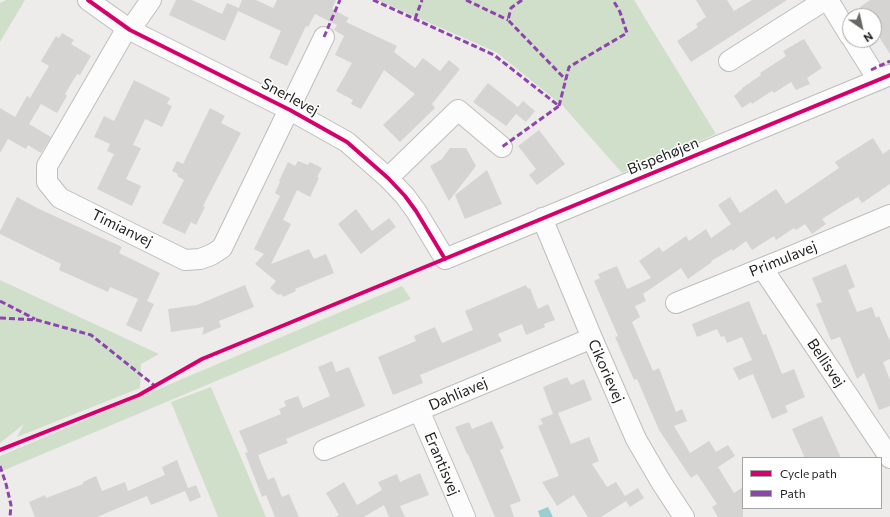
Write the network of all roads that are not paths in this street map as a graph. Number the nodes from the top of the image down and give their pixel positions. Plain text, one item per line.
1 (88, 0) edge
2 (151, 0) edge
3 (824, 0) edge
4 (828, 0) edge
5 (842, 23) edge
6 (128, 29) junction
7 (324, 37) dead end
8 (859, 48) edge
9 (730, 60) dead end
10 (885, 81) edge
11 (290, 110) junction
12 (502, 147) dead end
13 (388, 178) junction
14 (890, 215) edge
15 (542, 218) junction
16 (445, 258) joint
17 (764, 268) junction
18 (676, 303) dead end
19 (592, 338) junction
20 (420, 410) junction
21 (324, 450) dead end
22 (890, 458) edge
23 (464, 517) edge
24 (684, 517) edge

1 - 6 street, Snerlevej
2 - 6 street
3 - 9 street
4 - 5 street
6 - 11 street, Snerlevej
6 - 11 street, Timianvej
7 - 11 street, Snerlevej
8 - 10 street
10 - 15 street, Bispehøjen
11 - 13 street, Snerlevej
12 - 13 street
13 - 16 street, Snerlevej
14 - 17 street, Primulavej
15 - 16 street, Bispehøjen
15 - 19 street, Cikorievej
17 - 18 street, Primulavej
17 - 22 street, Bellisvej
19 - 20 street, Dahliavej
19 - 24 street, Cikorievej
20 - 21 street, Dahliavej
20 - 23 street, Erantisvej

